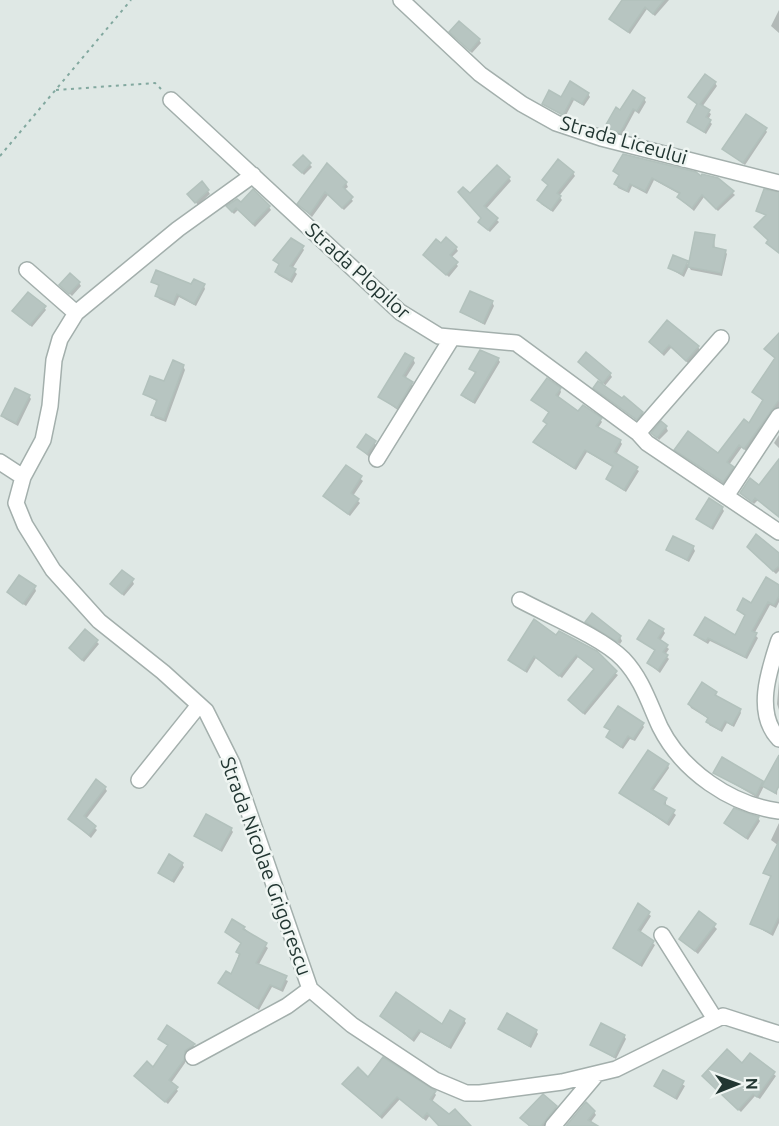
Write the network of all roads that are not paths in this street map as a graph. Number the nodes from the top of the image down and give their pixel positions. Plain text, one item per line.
1 (400, 0) edge
2 (171, 100) road end
3 (253, 175) junction
4 (779, 183) edge
5 (27, 270) dead end
6 (76, 313) junction
7 (452, 338) junction
8 (722, 338) dead end
9 (779, 416) edge
10 (638, 433) junction
11 (377, 459) dead end
12 (0, 462) edge
13 (23, 477) junction
14 (726, 496) junction
15 (779, 532) edge
16 (520, 600) dead end
17 (779, 640) edge
18 (199, 705) junction
19 (779, 739) edge
20 (139, 780) dead end
21 (779, 811) edge
22 (662, 934) dead end
23 (310, 989) junction
24 (715, 1019) junction
25 (779, 1034) edge
26 (193, 1057) dead end
27 (596, 1074) junction
28 (553, 1126) edge

1 - 4 street, Strada Liceului
2 - 3 street, Strada Plopilor
3 - 6 street, Strada Nicolae Grigorescu
3 - 7 street, Strada Plopilor
5 - 6 street
6 - 13 street, Strada Nicolae Grigorescu
7 - 10 street, Strada Plopilor
7 - 11 street
8 - 10 street
9 - 14 street
10 - 14 street, Strada Plopilor
12 - 13 street
13 - 18 street, Strada Nicolae Grigorescu
14 - 15 street, Strada Plopilor
16 - 21 street
17 - 19 street
18 - 20 street
18 - 23 street, Strada Nicolae Grigorescu
22 - 24 street
23 - 26 street
23 - 27 street, Strada Nicolae Grigorescu
24 - 25 street
24 - 27 street, Strada Nicolae Grigorescu
27 - 28 street

